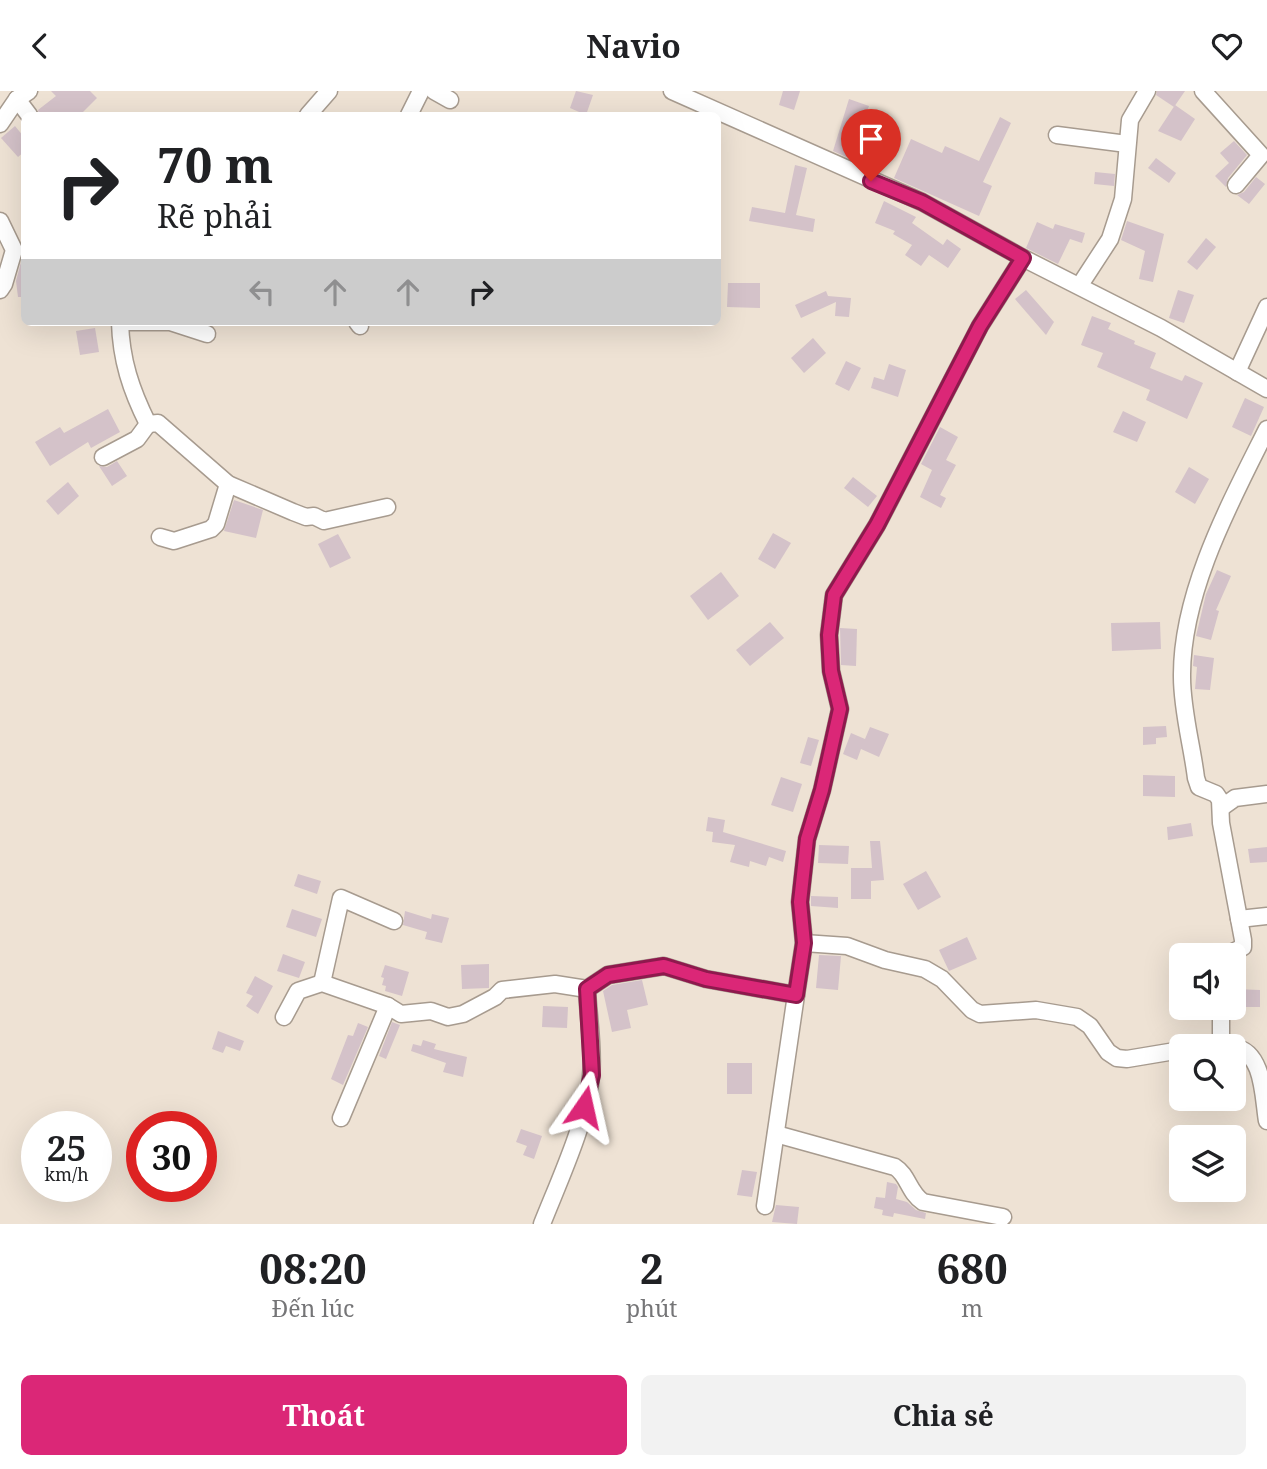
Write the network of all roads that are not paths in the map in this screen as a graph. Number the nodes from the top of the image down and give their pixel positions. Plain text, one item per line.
1 (330, 91) edge
2 (421, 91) edge
3 (434, 91) edge
4 (672, 91) edge
5 (1147, 91) edge
6 (1203, 91) edge
7 (23, 95) edge
8 (450, 100) dead end
9 (28, 112) edge
10 (311, 112) edge
11 (411, 112) edge
12 (719, 112) edge
13 (721, 113) edge
14 (0, 124) edge
15 (1057, 135) dead end
16 (1127, 144) junction
17 (1236, 185) dead end
18 (0, 221) edge
19 (19, 250) edge
20 (1023, 258) junction
21 (1080, 285) junction
22 (0, 290) edge
23 (1267, 307) edge
24 (122, 326) edge
25 (180, 326) edge
26 (206, 334) dead end
27 (1237, 372) junction
28 (1267, 389) edge
29 (148, 424) junction
30 (1267, 429) edge
31 (103, 457) dead end
32 (228, 484) junction
33 (387, 507) dead end
34 (160, 537) dead end
35 (1267, 794) edge
36 (1221, 808) junction
37 (1267, 916) edge
38 (1239, 919) junction
39 (394, 921) dead end
40 (804, 943) junction
41 (1242, 943) edge
42 (322, 983) junction
43 (587, 989) junction
44 (796, 995) junction
45 (388, 1006) junction
46 (284, 1017) dead end
47 (1169, 1052) edge
48 (1246, 1053) edge
49 (341, 1118) dead end
50 (1267, 1121) edge
51 (776, 1134) junction
52 (765, 1206) dead end
53 (1003, 1217) dead end
54 (542, 1224) edge

1 - 10 street
2 - 11 street
3 - 8 street
4 - 12 street
5 - 16 street
6 - 17 street
7 - 9 street
7 - 14 street
13 - 20 street
15 - 16 street
16 - 21 street
18 - 19 street
19 - 22 street
20 - 21 street
20 - 40 street
21 - 27 street
23 - 27 street
24 - 29 street
25 - 26 street
27 - 28 street
29 - 31 street
29 - 32 street
30 - 36 street
32 - 33 street
32 - 34 street
35 - 36 street
36 - 38 street
37 - 38 street
38 - 41 street
39 - 42 street
40 - 44 street
40 - 47 street
42 - 45 street
42 - 46 street
43 - 44 street
43 - 45 street
43 - 54 street
44 - 51 street
45 - 49 street
48 - 50 street
51 - 52 street
51 - 53 street

